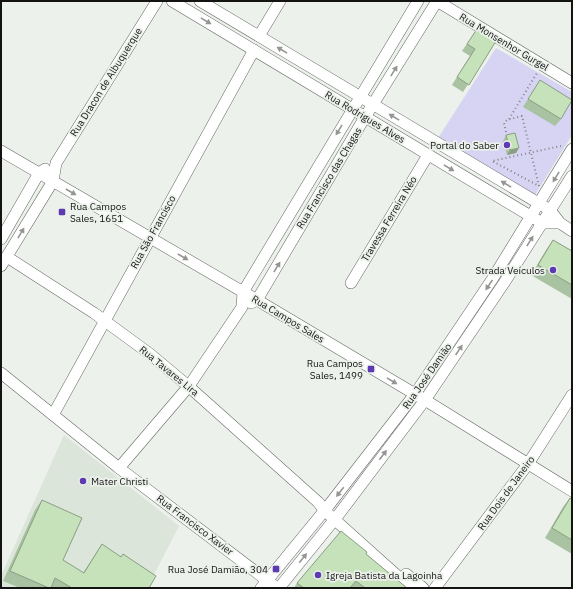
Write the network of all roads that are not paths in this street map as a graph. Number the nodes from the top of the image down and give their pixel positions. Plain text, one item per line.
1 (157, 1) edge
2 (172, 1) edge
3 (200, 1) edge
4 (280, 1) edge
5 (418, 1) edge
6 (437, 1) edge
7 (259, 36) junction
8 (254, 50) junction
9 (572, 83) edge
10 (360, 97) junction
11 (373, 105) junction
12 (352, 109) junction
13 (365, 117) junction
14 (568, 147) edge
15 (1, 151) edge
16 (428, 155) junction
17 (56, 163) junction
18 (39, 173) junction
19 (572, 176) edge
20 (52, 181) junction
21 (539, 204) junction
22 (550, 210) junction
23 (531, 216) junction
24 (542, 223) junction
25 (560, 223) junction
26 (572, 231) edge
27 (150, 238) junction
28 (1, 239) edge
29 (7, 257) junction
30 (1, 266) edge
31 (351, 283) dead end
32 (243, 292) junction
33 (257, 300) junction
34 (242, 307) junction
35 (104, 321) junction
36 (1, 373) edge
37 (189, 386) junction
38 (415, 394) junction
39 (572, 395) edge
40 (425, 400) junction
41 (53, 415) junction
42 (528, 464) junction
43 (119, 468) junction
44 (572, 491) edge
45 (324, 506) junction
46 (337, 517) junction
47 (264, 584) edge
48 (278, 588) edge
49 (411, 588) edge
50 (423, 588) edge
51 (435, 588) edge

1 - 17 street, Rua Dracon de Albuquerque
2 -> 8 street, Rua Rodrigues Alves
3 - 7 street, Rua Rodrigues Alves
4 - 7 street
5 - 10 street, Rua Francisco das Chagas
6 - 9 street, Rua Monsenhor Gurgel
11 -> 6 street, Rua Francisco das Chagas
10 -> 7 street, Rua Rodrigues Alves
8 - 12 street, Rua Rodrigues Alves
8 - 27 street, Rua São Francisco
10 - 11 street, Rua Rodrigues Alves
10 - 12 street, Rua Francisco das Chagas
11 - 13 street, Rua Francisco das Chagas
21 -> 11 street, Rua Rodrigues Alves
12 - 13 street, Rua Rodrigues Alves
12 -> 32 street, Rua Francisco das Chagas
13 - 16 street, Rua Rodrigues Alves
33 -> 13 street, Rua Francisco das Chagas
14 -> 21 street, Rua José Damião
15 - 18 street, Rua Campos Sales
16 -> 23 street, Rua Rodrigues Alves
16 - 31 street, Travessa Ferreira Néo
17 - 18 street, Rua Dracon de Albuquerque
17 - 20 street, Rua Dracon de Albuquerque
18 - 20 street, Rua Campos Sales
18 - 28 street, Rua Dracon de Albuquerque
19 - 22 street, Rua José Damião
20 -> 27 street, Rua Campos Sales
29 -> 20 street, Rua Dracon de Albuquerque
21 - 22 street, Rua Rodrigues Alves
21 - 23 street, Rua José Damião
22 - 24 street, Rua José Damião
22 - 25 street, Rua Rodrigues Alves
23 - 24 street, Rua Rodrigues Alves
23 -> 38 street, Rua José Damião
24 - 25 street
40 -> 24 street, Rua José Damião
25 - 26 street, Rua Rodrigues Alves
27 -> 32 street, Rua Campos Sales
27 - 35 street, Rua São Francisco
29 - 30 street, Rua Dracon de Albuquerque
29 - 35 street, Rua Tavares Lira
32 - 33 street, Rua Campos Sales
32 - 34 street, Rua Francisco das Chagas
33 - 34 street
33 -> 38 street, Rua Campos Sales
34 - 37 street
35 - 37 street, Rua Tavares Lira
35 - 41 street, Rua São Francisco
36 - 41 street, Rua Francisco Xavier
37 - 43 street
37 - 45 street, Rua Tavares Lira
38 - 40 street, Rua Campos Sales
38 -> 45 street, Rua José Damião
39 - 42 street, Rua Dois de Janeiro
40 - 42 street, Rua Campos Sales
46 -> 40 street, Rua José Damião
41 - 43 street, Rua Francisco Xavier
42 - 44 street, Rua Campos Sales
42 - 51 street, Rua Dois de Janeiro
43 - 47 street, Rua Francisco Xavier
45 - 46 street, Rua Tavares Lira
45 - 47 street, Rua José Damião
48 -> 46 street, Rua José Damião
46 - 49 street
46 - 50 street
47 - 48 street, Rua Francisco Xavier

